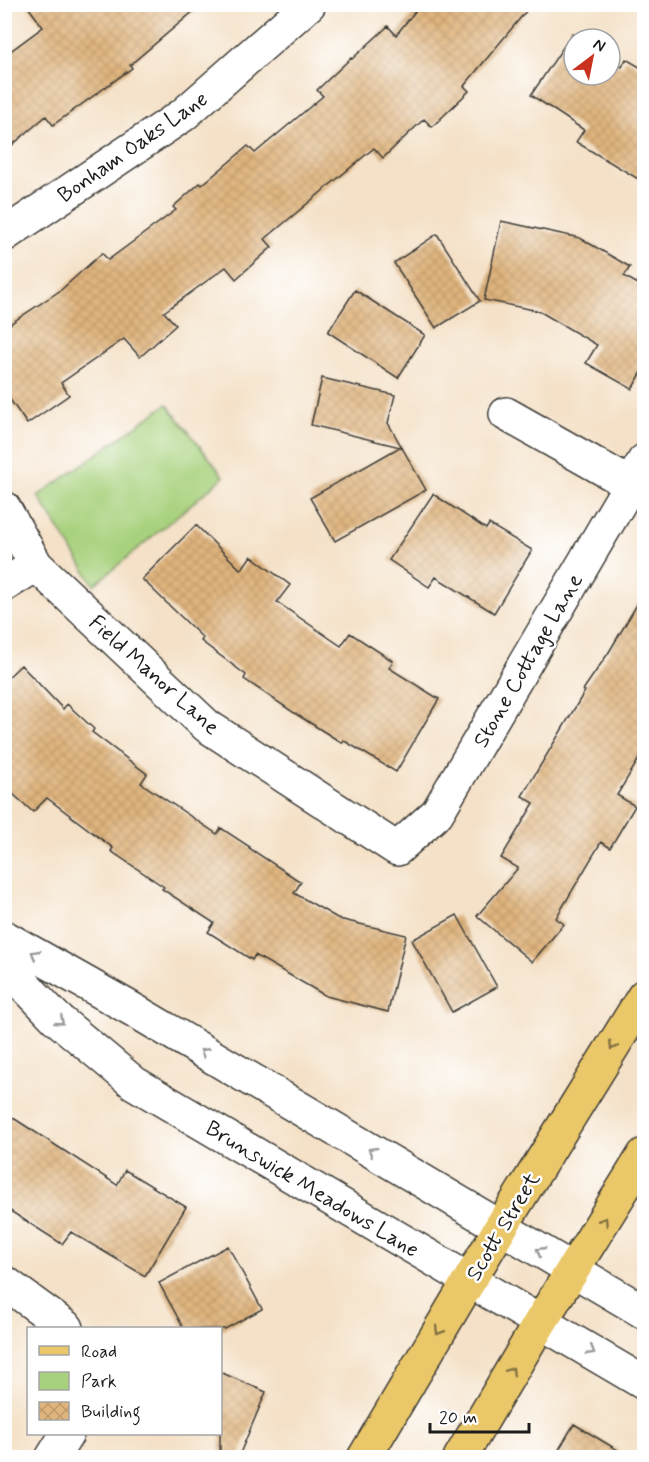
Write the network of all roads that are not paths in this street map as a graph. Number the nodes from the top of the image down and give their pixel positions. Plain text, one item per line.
1 (309, 4) edge
2 (4, 235) edge
3 (506, 414) dead end
4 (637, 472) edge
5 (4, 508) edge
6 (36, 565) junction
7 (4, 585) edge
8 (397, 849) joint
9 (4, 937) edge
10 (4, 964) edge
11 (645, 996) edge
12 (645, 1155) edge
13 (501, 1227) junction
14 (573, 1271) junction
15 (469, 1280) junction
16 (4, 1282) edge
17 (645, 1312) edge
18 (541, 1321) junction
19 (64, 1327) edge
20 (645, 1383) edge
21 (66, 1435) edge
22 (52, 1458) edge
23 (364, 1458) edge
24 (460, 1458) edge

1 - 2 street, Bonham Oaks Lane
3 - 4 street
4 - 8 street, Stone Cottage Lane
5 - 6 street, Field Manor Lane
6 - 7 street
6 - 8 street, Field Manor Lane
13 -> 9 street
10 -> 15 street, Brunswick Meadows Lane
11 -> 13 main road, Scott Street
14 -> 12 main road
14 -> 13 street
13 - 15 main road, Scott Street
14 - 17 street
14 - 18 main road
15 - 18 street, Brunswick Meadows Lane
15 -> 23 main road, Scott Street
16 - 19 street
18 -> 20 street, Brunswick Meadows Lane
24 -> 18 main road
21 - 22 street

